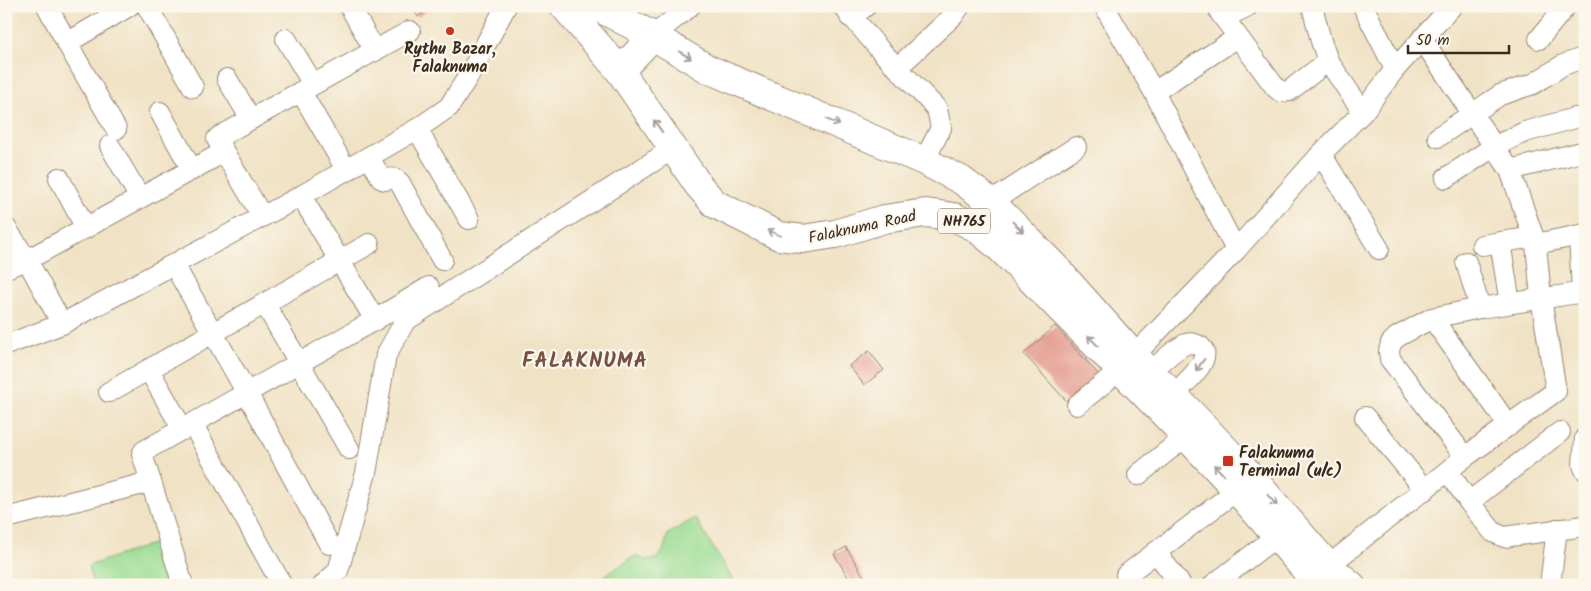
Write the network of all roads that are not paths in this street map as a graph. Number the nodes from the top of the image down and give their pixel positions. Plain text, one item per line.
1 (47, 6) edge
2 (129, 6) edge
3 (147, 6) edge
4 (350, 6) edge
5 (506, 6) edge
6 (564, 6) edge
7 (596, 6) edge
8 (690, 6) edge
9 (960, 6) edge
10 (1104, 6) edge
11 (1248, 6) edge
12 (1312, 6) edge
13 (1363, 6) edge
14 (1452, 6) edge
15 (1566, 6) edge
16 (853, 10) edge
17 (410, 31) dead end
18 (654, 36) junction
19 (1238, 37) junction
20 (286, 39) dead end
21 (1422, 39) junction
22 (1539, 39) dead end
23 (67, 43) junction
24 (376, 51) junction
25 (1585, 57) edge
26 (1328, 61) junction
27 (898, 67) junction
28 (1396, 69) junction
29 (620, 71) junction
30 (227, 79) dead end
31 (192, 86) dead end
32 (307, 88) junction
33 (1154, 92) junction
34 (160, 112) dead end
35 (1363, 112) junction
36 (1473, 114) junction
37 (1575, 118) dead end
38 (251, 119) junction
39 (417, 129) junction
40 (1438, 137) dead end
41 (1495, 146) junction
42 (1076, 147) dead end
43 (674, 148) junction
44 (224, 152) junction
45 (1582, 152) dead end
46 (1321, 154) junction
47 (369, 158) junction
48 (924, 161) junction
49 (192, 170) junction
50 (1510, 170) junction
51 (347, 171) junction
52 (58, 178) dead end
53 (1446, 178) dead end
54 (301, 196) junction
55 (140, 198) junction
56 (991, 202) junction
57 (262, 216) junction
58 (470, 219) dead end
59 (6, 228) edge
60 (86, 228) junction
61 (1582, 235) edge
62 (1535, 241) junction
63 (369, 244) dead end
64 (1379, 249) dead end
65 (1236, 250) junction
66 (27, 260) junction
67 (340, 260) junction
68 (442, 260) dead end
69 (1466, 262) dead end
70 (174, 264) junction
71 (6, 268) edge
72 (429, 287) dead end
73 (1583, 292) edge
74 (1541, 298) junction
75 (1510, 303) junction
76 (265, 304) junction
77 (1480, 308) junction
78 (1432, 318) junction
79 (375, 320) junction
80 (62, 324) junction
81 (212, 334) junction
82 (6, 345) edge
83 (300, 362) junction
84 (1135, 366) junction
85 (148, 370) junction
86 (109, 392) dead end
87 (247, 393) junction
88 (1174, 395) junction
89 (1077, 405) dead end
90 (1365, 417) dead end
91 (1509, 426) junction
92 (188, 427) junction
93 (1560, 432) dead end
94 (1186, 436) junction
95 (1585, 438) edge
96 (349, 449) dead end
97 (1466, 457) junction
98 (1585, 470) edge
99 (1448, 472) junction
100 (1138, 475) dead end
101 (151, 482) junction
102 (1237, 490) junction
103 (1425, 490) junction
104 (1469, 502) junction
105 (6, 518) edge
106 (1585, 526) edge
107 (1557, 529) junction
108 (1276, 536) junction
109 (329, 544) dead end
110 (1156, 552) junction
111 (1126, 574) dead end
112 (1316, 578) edge
113 (184, 585) edge
114 (282, 585) edge
115 (323, 585) edge
116 (1181, 585) edge
117 (1213, 585) edge
118 (1351, 585) edge
119 (1550, 585) edge

1 - 23 street
2 - 23 street
3 - 31 street
4 - 24 street
5 - 39 street
6 - 29 highway, Falaknuma Road / NH765
7 - 18 highway, Falaknuma Road / NH765
8 - 18 street
9 - 27 street
10 - 33 street
11 - 19 street
12 - 26 street
13 - 28 street
14 - 21 street
15 - 22 street
16 - 27 street
17 - 24 street
18 - 29 highway
18 -> 48 highway, Falaknuma Road / NH765
19 - 26 street
19 - 33 street
20 - 32 street
21 - 28 street
21 - 36 street
23 - 55 street
24 - 32 street
25 - 36 street
26 - 35 street
27 - 48 street
28 - 35 street
43 -> 29 highway, Falaknuma Road / NH765
30 - 38 street
32 - 38 street
32 - 51 street
33 - 65 street
34 - 49 street
35 - 46 street
36 - 40 street
36 - 41 street
37 - 41 street
38 - 44 street
39 - 47 street
39 - 58 street
41 - 50 street
41 - 53 street
42 - 56 street
84 -> 43 highway, Falaknuma Road / NH765
43 - 115 street
44 - 49 street
44 - 57 street
45 - 50 street
46 - 64 street
46 - 65 street
47 - 51 street
47 - 68 street
48 - 56 highway, Falaknuma Road / NH765
49 - 55 street
50 - 62 street
51 - 54 street
52 - 60 street
54 - 57 street
54 - 67 street
55 - 60 street
56 -> 84 highway, Falaknuma Road / NH765
57 - 70 street
59 - 66 street
60 - 66 street
61 - 62 street
61 - 73 street
62 - 74 street
62 - 75 street
63 - 67 street
65 - 84 street
66 - 71 street
66 - 80 street
67 - 76 street
67 - 79 street
69 - 77 street
70 - 80 street
70 - 81 street
72 - 79 street
73 - 74 street
74 - 75 street
74 - 91 street
75 - 77 street
76 - 81 street
76 - 83 street
77 - 78 street
78 - 91 street
78 - 97 street
79 - 83 street
80 - 82 street
81 - 85 street
81 - 87 street
83 - 87 street
83 - 96 street
84 - 88 highway, Falaknuma Road / NH765
84 -> 88 street
84 - 89 street
84 - 94 highway, Falaknuma Road / NH765
85 - 86 street
85 - 92 street
87 - 92 street
87 - 109 street
88 -> 112 highway, Falaknuma Road / NH765
90 - 103 street
91 - 97 street
92 - 101 street
92 - 114 street
93 - 104 street
94 - 100 street
102 -> 94 highway, Falaknuma Road / NH765
95 - 98 street
97 - 99 street
99 - 103 street
99 - 104 street
101 - 105 street
101 - 113 street
102 - 108 highway, Falaknuma Road / NH765
102 - 110 street
103 - 112 street
104 - 107 street
106 - 107 street
107 - 119 street
108 - 112 highway, Falaknuma Road / NH765
108 - 117 street
110 - 111 street
110 - 116 street
112 - 118 highway, Falaknuma Road / NH765

